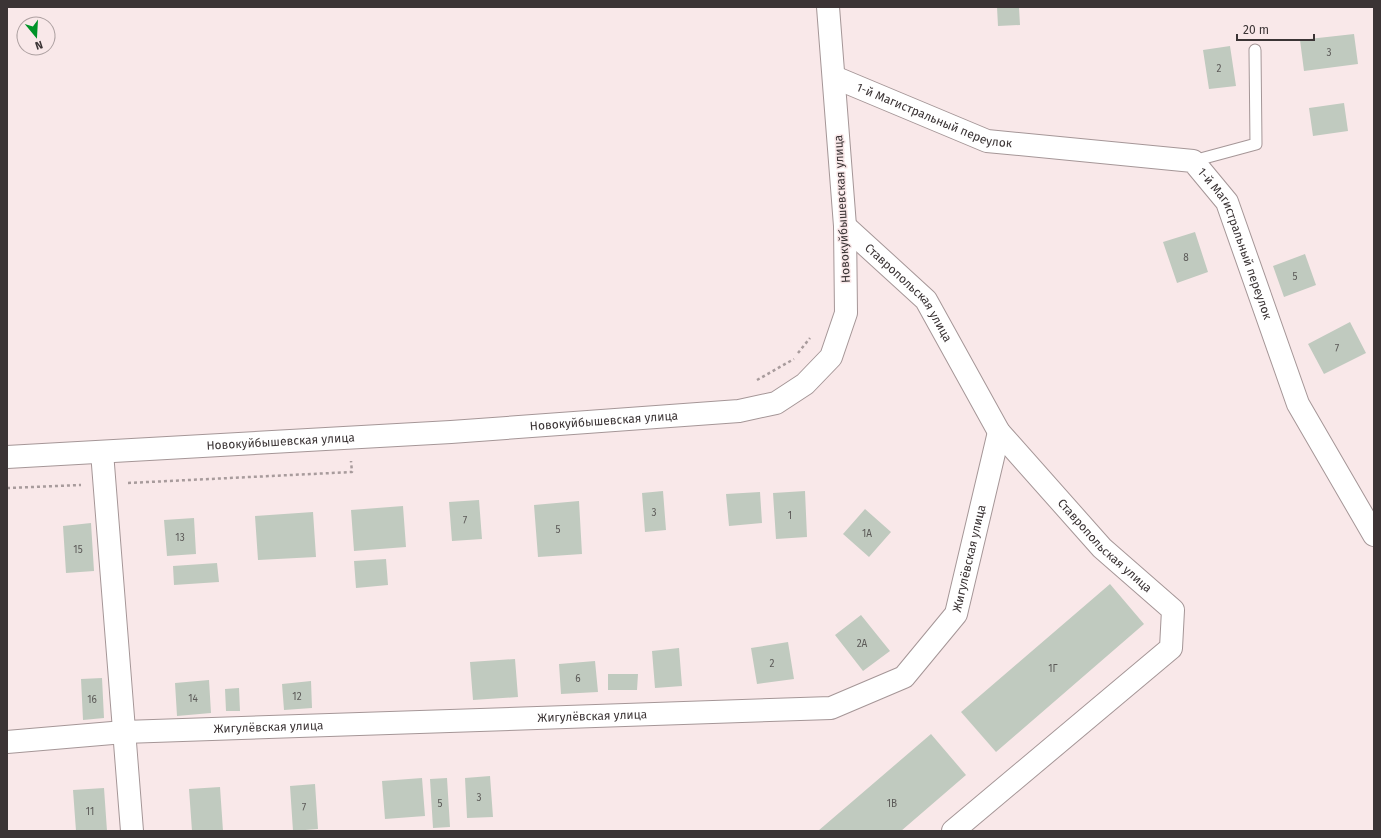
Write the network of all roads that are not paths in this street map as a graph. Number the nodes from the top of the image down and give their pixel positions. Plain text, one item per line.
1 (828, 7) edge
2 (1255, 50) dead end
3 (834, 77) junction
4 (1193, 161) junction
5 (845, 226) junction
6 (999, 432) junction
7 (102, 452) junction
8 (7, 457) edge
9 (1374, 535) edge
10 (124, 732) junction
11 (7, 742) edge
12 (132, 831) edge
13 (952, 831) edge

1 - 3 street, Новокуйбышевская улица
2 - 4 lane
3 - 4 street, 1-й Магистральный переулок
3 - 5 street, Новокуйбышевская улица
4 - 9 street, 1-й Магистральный переулок
5 - 6 street, Ставропольская улица
5 - 7 street, Новокуйбышевская улица
6 - 10 street, Жигулёвская улица
6 - 13 street, Ставропольская улица
7 - 8 street, Новокуйбышевская улица
7 - 10 street
10 - 11 street, Жигулёвская улица
10 - 12 street

